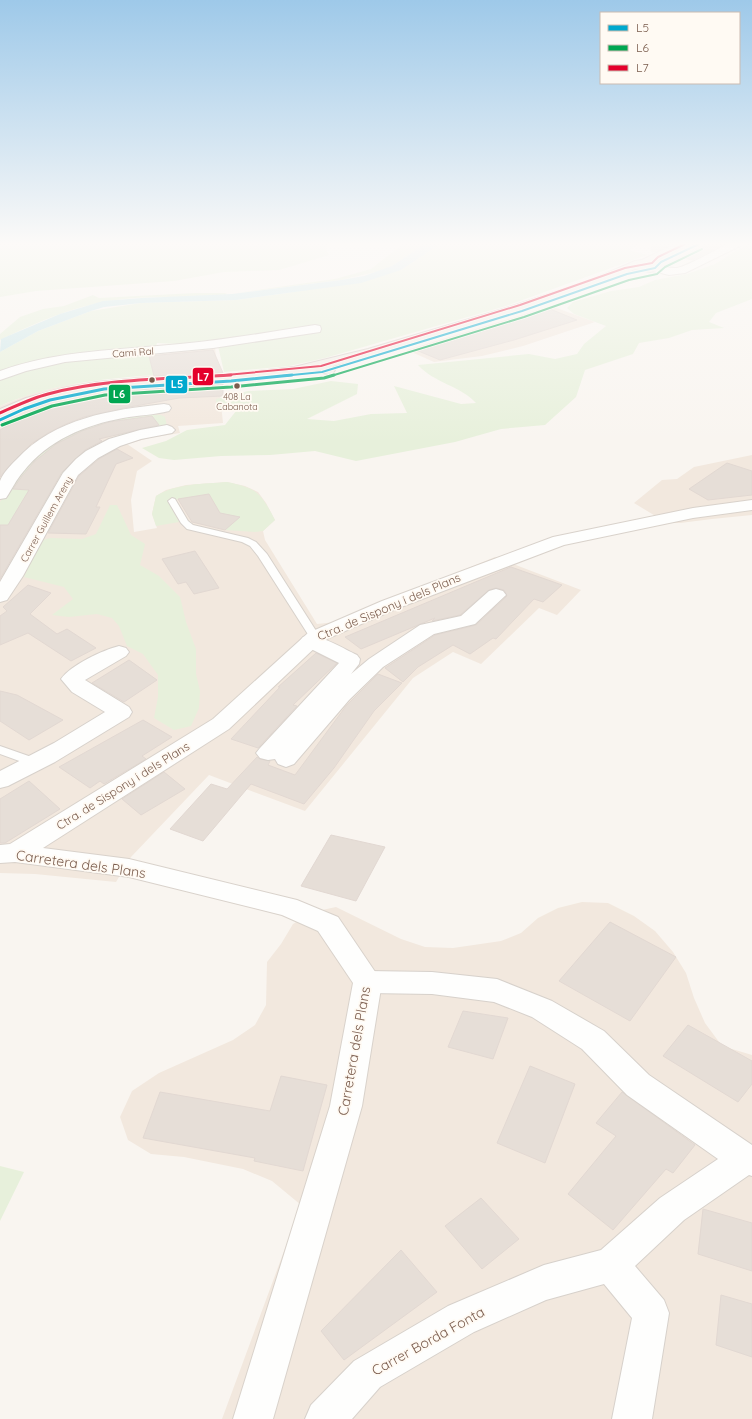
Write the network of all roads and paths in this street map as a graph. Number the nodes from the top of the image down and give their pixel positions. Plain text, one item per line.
1 (524, 310) edge
2 (315, 330) dead end
3 (318, 369) junction
4 (0, 376) edge
5 (164, 408) dead end
6 (0, 414) edge
7 (0, 420) edge
8 (167, 430) dead end
9 (0, 494) edge
10 (172, 501) dead end
11 (752, 505) edge
12 (496, 595) dead end
13 (0, 596) edge
14 (316, 637) junction
15 (119, 652) dead end
16 (376, 662) junction
17 (0, 750) edge
18 (36, 763) junction
19 (0, 780) edge
20 (7, 854) edge
21 (368, 982) junction
22 (748, 1160) edge
23 (611, 1265) junction
24 (253, 1419) edge
25 (325, 1419) edge
26 (632, 1419) edge

1 - 3 main road
2 - 4 street, Cami Ral
3 - 6 main road
3 - 7 main road
5 - 9 street
8 - 13 street, Carrer Guillem Areny
10 - 14 lane
11 - 14 street, Ctra. de Sispony i dels Plans
12 - 16 street
14 - 16 street
14 - 16 street
14 - 20 street, Ctra. de Sispony i dels Plans
15 - 18 street
17 - 18 lane
18 - 19 street
20 - 21 street, Carretera dels Plans
21 - 22 street
21 - 24 street, Carretera dels Plans
22 - 23 street
23 - 25 street, Carrer Borda Fonta
23 - 26 street

